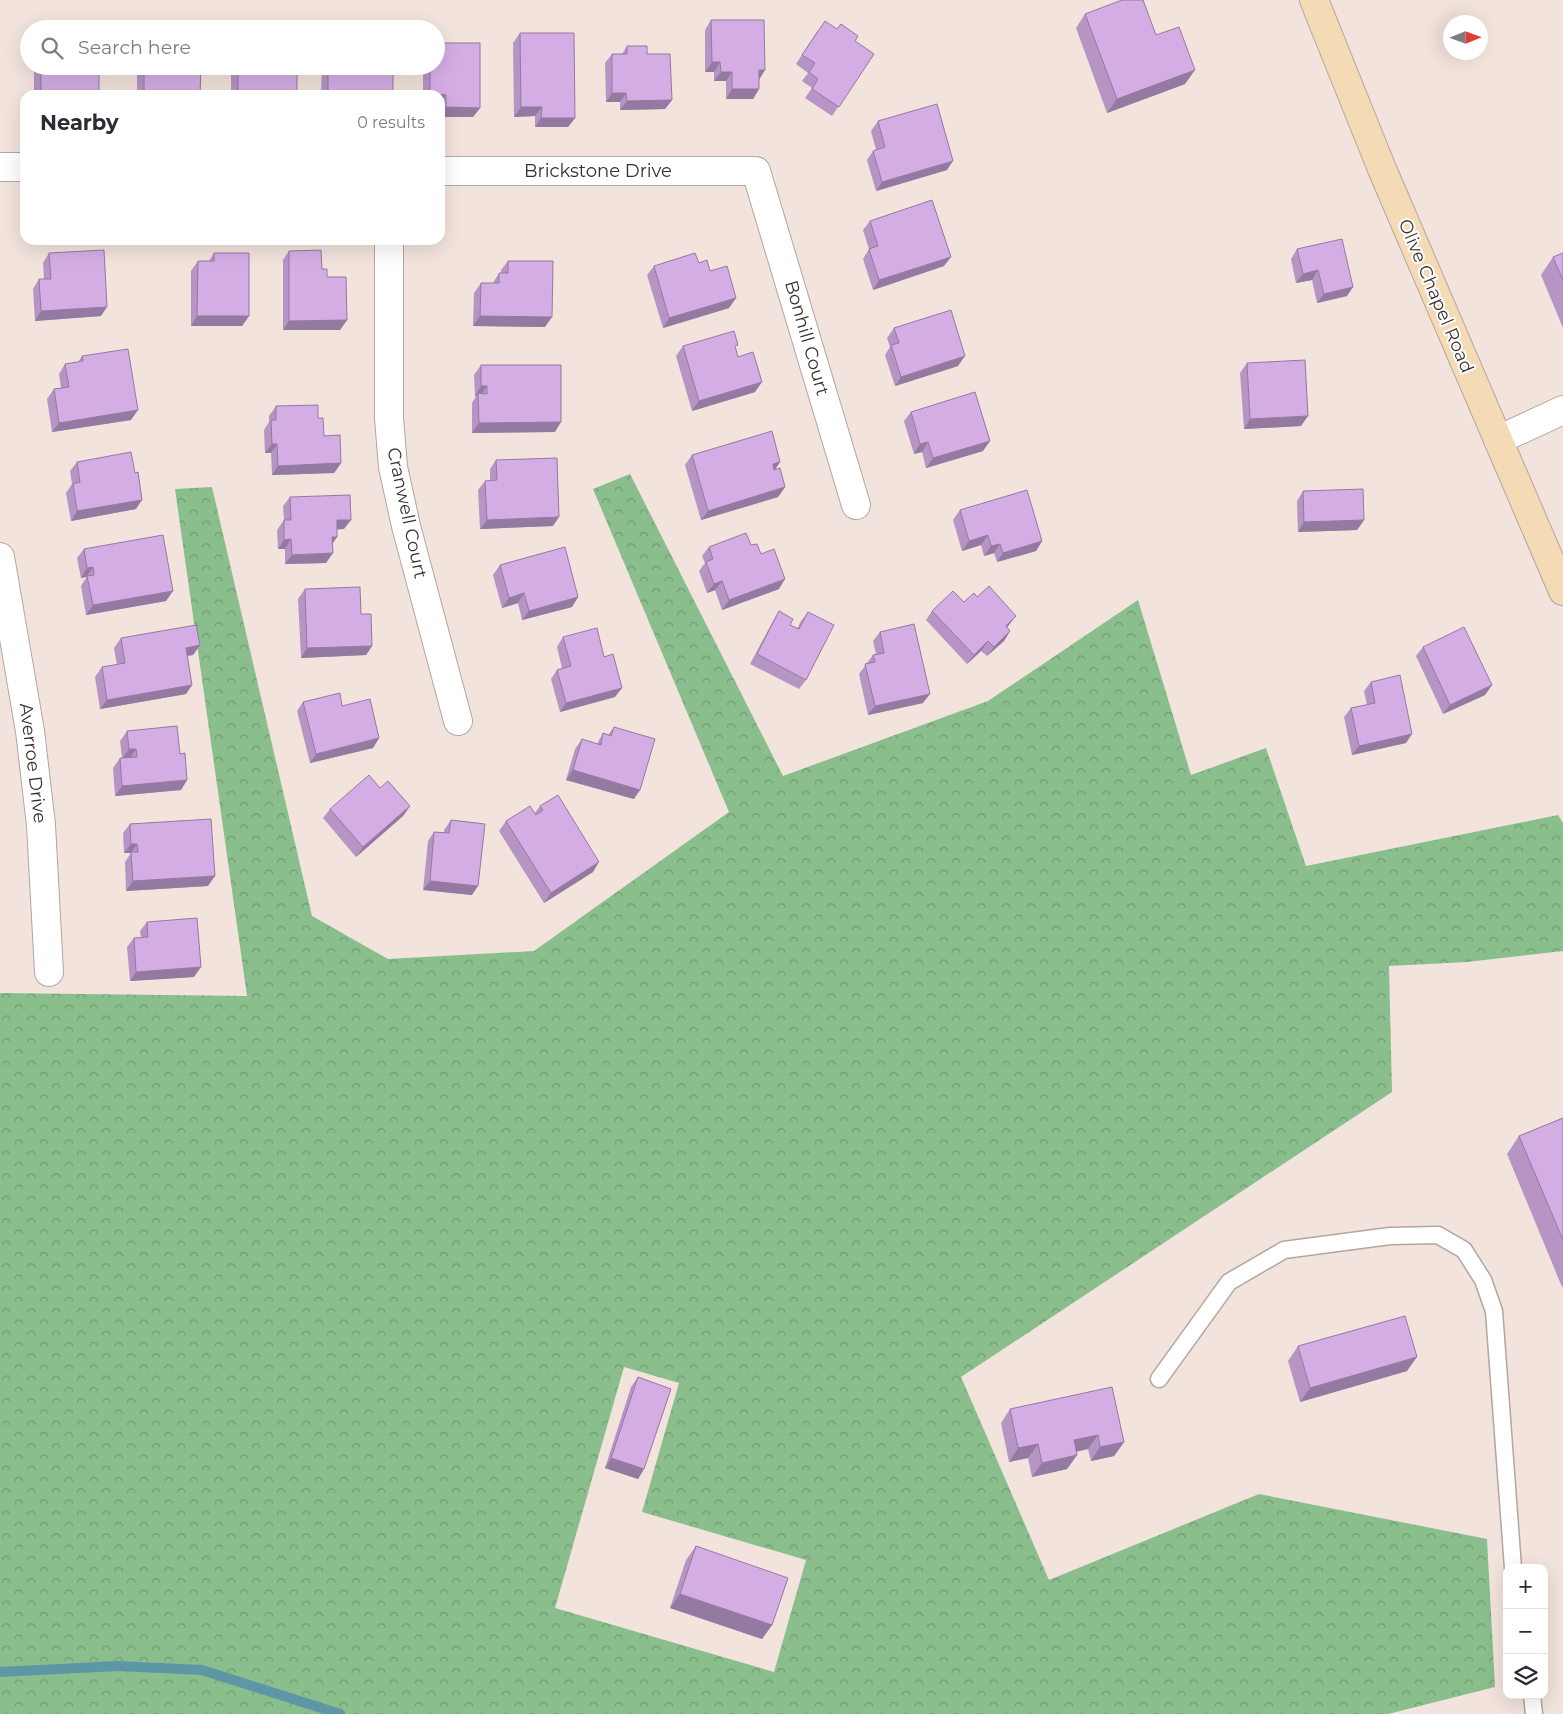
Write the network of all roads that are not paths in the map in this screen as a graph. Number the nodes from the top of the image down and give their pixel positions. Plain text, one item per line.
1 (1314, 0) edge
2 (0, 167) edge
3 (20, 167) edge
4 (445, 171) edge
5 (756, 171) joint
6 (389, 245) edge
7 (1563, 410) edge
8 (1498, 440) junction
9 (856, 505) dead end
10 (0, 557) edge
11 (1563, 591) edge
12 (458, 721) dead end
13 (49, 972) dead end
14 (1159, 1379) dead end
15 (1513, 1564) edge
16 (1532, 1699) edge
17 (1534, 1714) edge

1 - 8 main road, Olive Chapel Road
2 - 3 street
4 - 5 street, Brickstone Drive
5 - 9 street, Bonhill Court
6 - 12 street, Cranwell Court
7 - 8 street
8 - 11 main road, Olive Chapel Road
10 - 13 street, Averroe Drive
14 - 15 lane
16 - 17 lane

